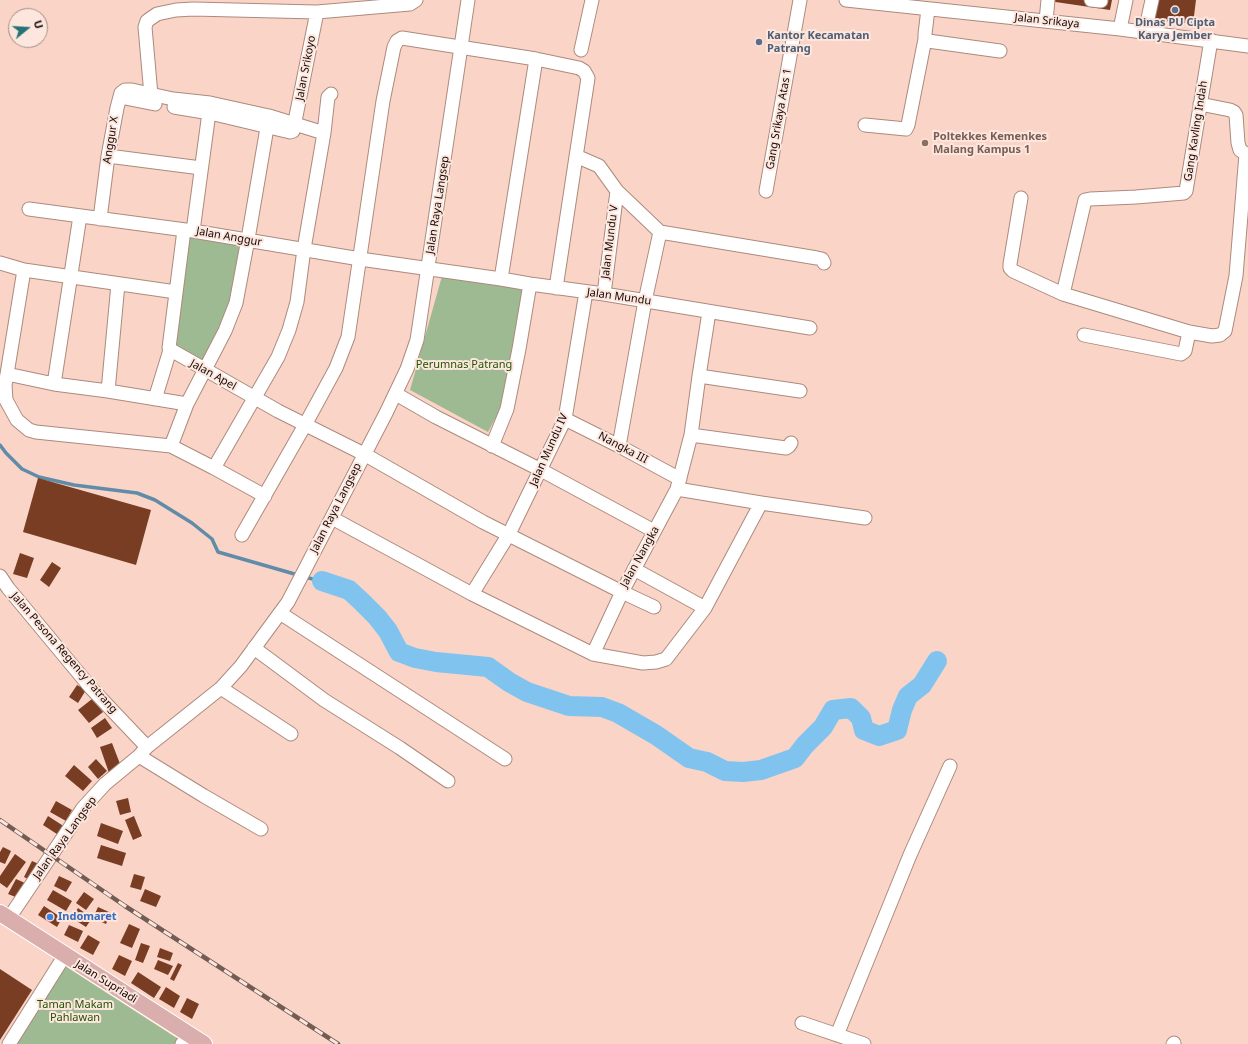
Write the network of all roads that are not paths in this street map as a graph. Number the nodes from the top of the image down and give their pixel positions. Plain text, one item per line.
1 (416, 0) edge
2 (468, 0) edge
3 (592, 0) edge
4 (800, 0) edge
5 (846, 0) edge
6 (1048, 0) edge
7 (1126, 0) edge
8 (1152, 0) edge
9 (913, 4) edge
10 (192, 5) edge
11 (928, 9) junction
12 (317, 12) junction
13 (1046, 21) junction
14 (1120, 29) junction
15 (1145, 32) junction
16 (925, 39) junction
17 (1211, 40) junction
18 (1248, 46) edge
19 (462, 47) junction
20 (581, 50) dead end
21 (1000, 51) dead end
22 (536, 59) junction
23 (331, 94) dead end
24 (151, 95) junction
25 (120, 97) junction
26 (1200, 104) junction
27 (210, 108) junction
28 (268, 121) junction
29 (295, 124) junction
30 (865, 125) dead end
31 (324, 133) junction
32 (1247, 155) edge
33 (108, 156) junction
34 (576, 156) junction
35 (201, 168) junction
36 (617, 191) junction
37 (766, 191) dead end
38 (1021, 198) dead end
39 (28, 209) dead end
40 (80, 216) junction
41 (100, 219) junction
42 (189, 230) junction
43 (660, 232) junction
44 (248, 239) junction
45 (304, 249) junction
46 (360, 259) junction
47 (0, 263) edge
48 (824, 263) dead end
49 (428, 269) junction
50 (24, 270) junction
51 (1242, 277) edge
52 (70, 278) junction
53 (500, 279) junction
54 (118, 284) junction
55 (530, 284) junction
56 (556, 288) junction
57 (176, 292) junction
58 (586, 292) junction
59 (604, 294) junction
60 (1063, 294) junction
61 (645, 301) junction
62 (710, 312) junction
63 (810, 328) dead end
64 (1189, 332) junction
65 (1084, 335) dead end
66 (170, 350) junction
67 (204, 370) junction
68 (699, 376) junction
69 (4, 381) edge
70 (54, 384) junction
71 (108, 391) junction
72 (800, 391) dead end
73 (396, 394) junction
74 (255, 398) junction
75 (156, 399) junction
76 (186, 404) junction
77 (565, 419) junction
78 (305, 425) junction
79 (691, 435) junction
80 (791, 443) dead end
81 (171, 446) junction
82 (492, 446) junction
83 (619, 446) junction
84 (364, 454) junction
85 (214, 468) junction
86 (541, 470) junction
87 (679, 484) junction
88 (265, 496) junction
89 (761, 503) junction
90 (332, 518) junction
91 (865, 518) dead end
92 (654, 532) junction
93 (509, 534) junction
94 (242, 535) dead end
95 (634, 569) junction
96 (0, 576) edge
97 (622, 592) junction
98 (472, 594) junction
99 (654, 607) dead end
100 (705, 608) junction
101 (280, 613) junction
102 (254, 648) junction
103 (594, 654) junction
104 (221, 688) junction
105 (291, 734) dead end
106 (143, 751) junction
107 (505, 759) dead end
108 (950, 766) dead end
109 (448, 781) dead end
110 (262, 829) dead end
111 (4, 916) edge
112 (65, 955) junction
113 (802, 1023) dead end
114 (837, 1035) junction
115 (186, 1039) edge
116 (9, 1044) edge
117 (204, 1044) edge
118 (864, 1044) edge

1 - 12 street
2 - 19 street, Jalan Raya Langsep
3 - 20 street
4 - 37 street, Gang Srikaya Atas 1
5 - 9 street, Jalan Srikaya
6 - 13 street
7 - 14 street
8 - 15 street
9 - 11 street, Jalan Srikaya
10 - 12 street
10 - 24 street
11 - 13 street, Jalan Srikaya
11 - 16 street
12 - 29 street, Jalan Srikoyo
13 - 14 street, Jalan Srikaya
14 - 15 street, Jalan Srikaya
15 - 17 street, Jalan Srikaya
16 - 21 street
16 - 30 street
17 - 18 street, Jalan Srikaya
17 - 26 street, Gang Kavling Indah
19 - 22 street
19 - 46 street
19 - 49 street, Jalan Raya Langsep
22 - 34 street
22 - 53 street
23 - 31 street
24 - 25 street
24 - 27 street
25 - 27 street
25 - 33 street, Anggur X
26 - 32 street
26 - 60 street, Gang Kavling Indah
27 - 28 street
27 - 35 street
28 - 29 street
28 - 44 street
29 - 31 street
31 - 45 street
32 - 51 street
33 - 35 street
33 - 41 street, Anggur X
34 - 36 street
34 - 56 street
35 - 42 street
36 - 43 street
36 - 59 street, Jalan Mundu V
38 - 60 street
39 - 40 street, Jalan Anggur
40 - 41 street, Jalan Anggur
40 - 52 street
41 - 42 street, Jalan Anggur
42 - 44 street, Jalan Anggur
42 - 57 street
43 - 48 street
43 - 61 street
44 - 45 street, Jalan Anggur
44 - 67 street
45 - 46 street, Jalan Anggur
45 - 74 street
46 - 49 street, Jalan Anggur
46 - 78 street
47 - 50 street
49 - 53 street, Jalan Mundu
49 - 73 street, Jalan Raya Langsep
50 - 52 street
50 - 69 street
51 - 64 street
52 - 54 street
52 - 70 street
53 - 55 street, Jalan Mundu
54 - 57 street
54 - 71 street
55 - 56 street, Jalan Mundu
55 - 82 street
56 - 58 street, Jalan Mundu
57 - 66 street
58 - 59 street, Jalan Mundu
58 - 77 street, Jalan Mundu IV
59 - 61 street, Jalan Mundu
60 - 64 street
61 - 62 street, Jalan Mundu
61 - 83 street
62 - 63 street, Jalan Mundu
62 - 68 street, Jalan Nangka
64 - 65 street
66 - 67 street, Jalan Apel
66 - 75 street
67 - 74 street, Jalan Apel
67 - 76 street
68 - 72 street
68 - 79 street, Jalan Nangka
69 - 70 street
69 - 81 street
70 - 71 street
71 - 75 street
73 - 82 street
73 - 84 street, Jalan Raya Langsep
74 - 78 street, Jalan Apel
74 - 85 street
75 - 76 street
76 - 81 street
77 - 83 street, Nangka III
77 - 86 street, Jalan Mundu IV
78 - 84 street, Jalan Apel
78 - 88 street
79 - 80 street
79 - 87 street, Jalan Nangka
81 - 85 street
82 - 86 street
83 - 87 street, Nangka III
84 - 90 street, Jalan Raya Langsep
84 - 93 street, Jalan Nangka
85 - 88 street
86 - 92 street
86 - 93 street, Jalan Mundu IV
87 - 89 street, Nangka III
87 - 92 street, Jalan Nangka
88 - 94 street
89 - 91 street, Nangka III
89 - 100 street
90 - 98 street
90 - 101 street, Jalan Raya Langsep
92 - 95 street, Jalan Nangka
93 - 97 street, Jalan Nangka
93 - 98 street, Jalan Mundu IV
95 - 97 street, Jalan Nangka
95 - 100 street
96 - 106 street, Jalan Pesona Regency Patrang
97 - 99 street
97 - 103 street
98 - 103 street
100 - 103 street
101 - 102 street, Jalan Raya Langsep
101 - 107 street
102 - 104 street, Jalan Raya Langsep
102 - 109 street
104 - 105 street
104 - 106 street, Jalan Raya Langsep
106 - 110 street, Jalan Pesona Regency Patrang
106 - 111 street, Jalan Raya Langsep
108 - 114 street
111 - 112 main road, Jalan Supriadi
112 - 115 main road, Jalan Supriadi
112 - 116 street
113 - 114 street
114 - 118 street
115 - 117 main road, Jalan Supriadi

